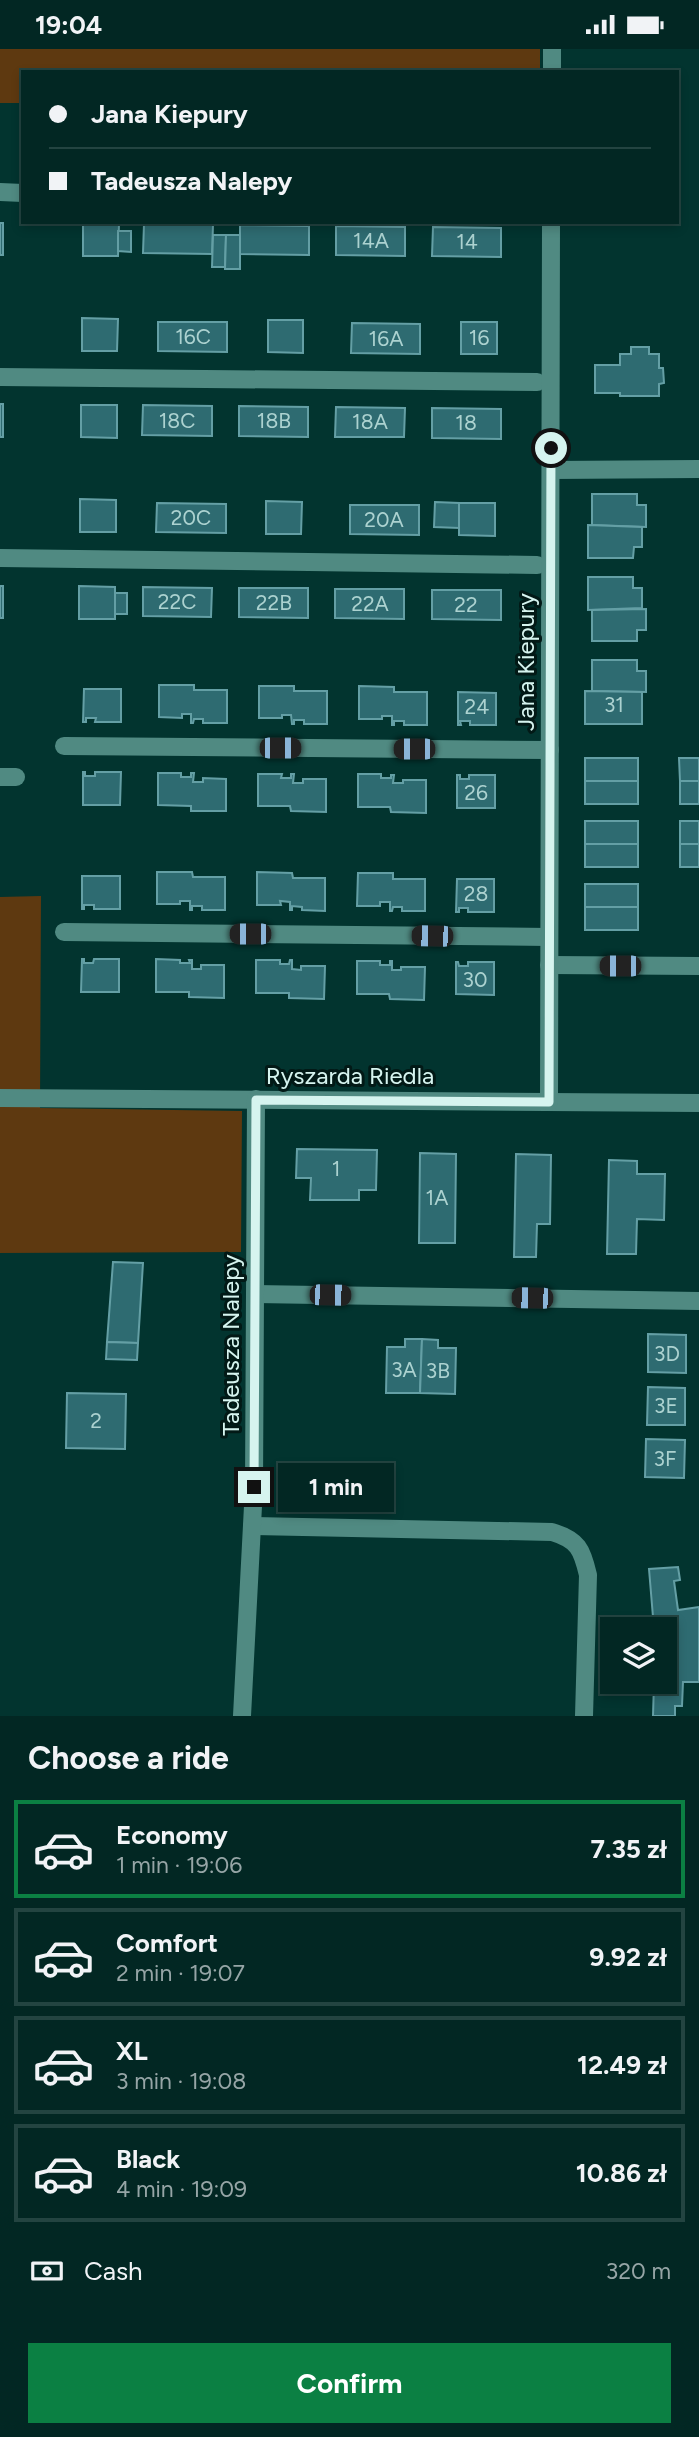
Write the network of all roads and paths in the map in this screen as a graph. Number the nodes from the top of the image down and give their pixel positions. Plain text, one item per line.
1 (552, 49) edge
2 (552, 70) edge
3 (0, 192) edge
4 (21, 193) edge
5 (551, 224) edge
6 (0, 377) edge
7 (537, 382) dead end
8 (699, 469) edge
9 (551, 470) junction
10 (0, 558) edge
11 (537, 565) dead end
12 (64, 746) dead end
13 (550, 750) junction
14 (64, 932) dead end
15 (549, 937) junction
16 (549, 965) junction
17 (699, 966) edge
18 (0, 1098) edge
19 (256, 1100) junction
20 (549, 1102) junction
21 (699, 1103) edge
22 (255, 1294) junction
23 (699, 1301) edge
24 (252, 1526) junction
25 (242, 1716) edge
26 (584, 1716) edge

1 - 2 street
3 - 4 street
5 - 9 street, Jana Kiepury
6 - 7 street
8 - 9 street
9 - 13 street, Jana Kiepury
10 - 11 street
12 - 13 street
13 - 15 street, Jana Kiepury
14 - 15 street
15 - 16 street, Jana Kiepury
16 - 17 street
16 - 20 street, Jana Kiepury
18 - 19 street, Ryszarda Riedla
19 - 20 street, Ryszarda Riedla
19 - 22 street, Tadeusza Nalepy
20 - 21 street, Ryszarda Riedla
22 - 23 street
22 - 24 street, Tadeusza Nalepy
24 - 25 street, Tadeusza Nalepy
24 - 26 street

